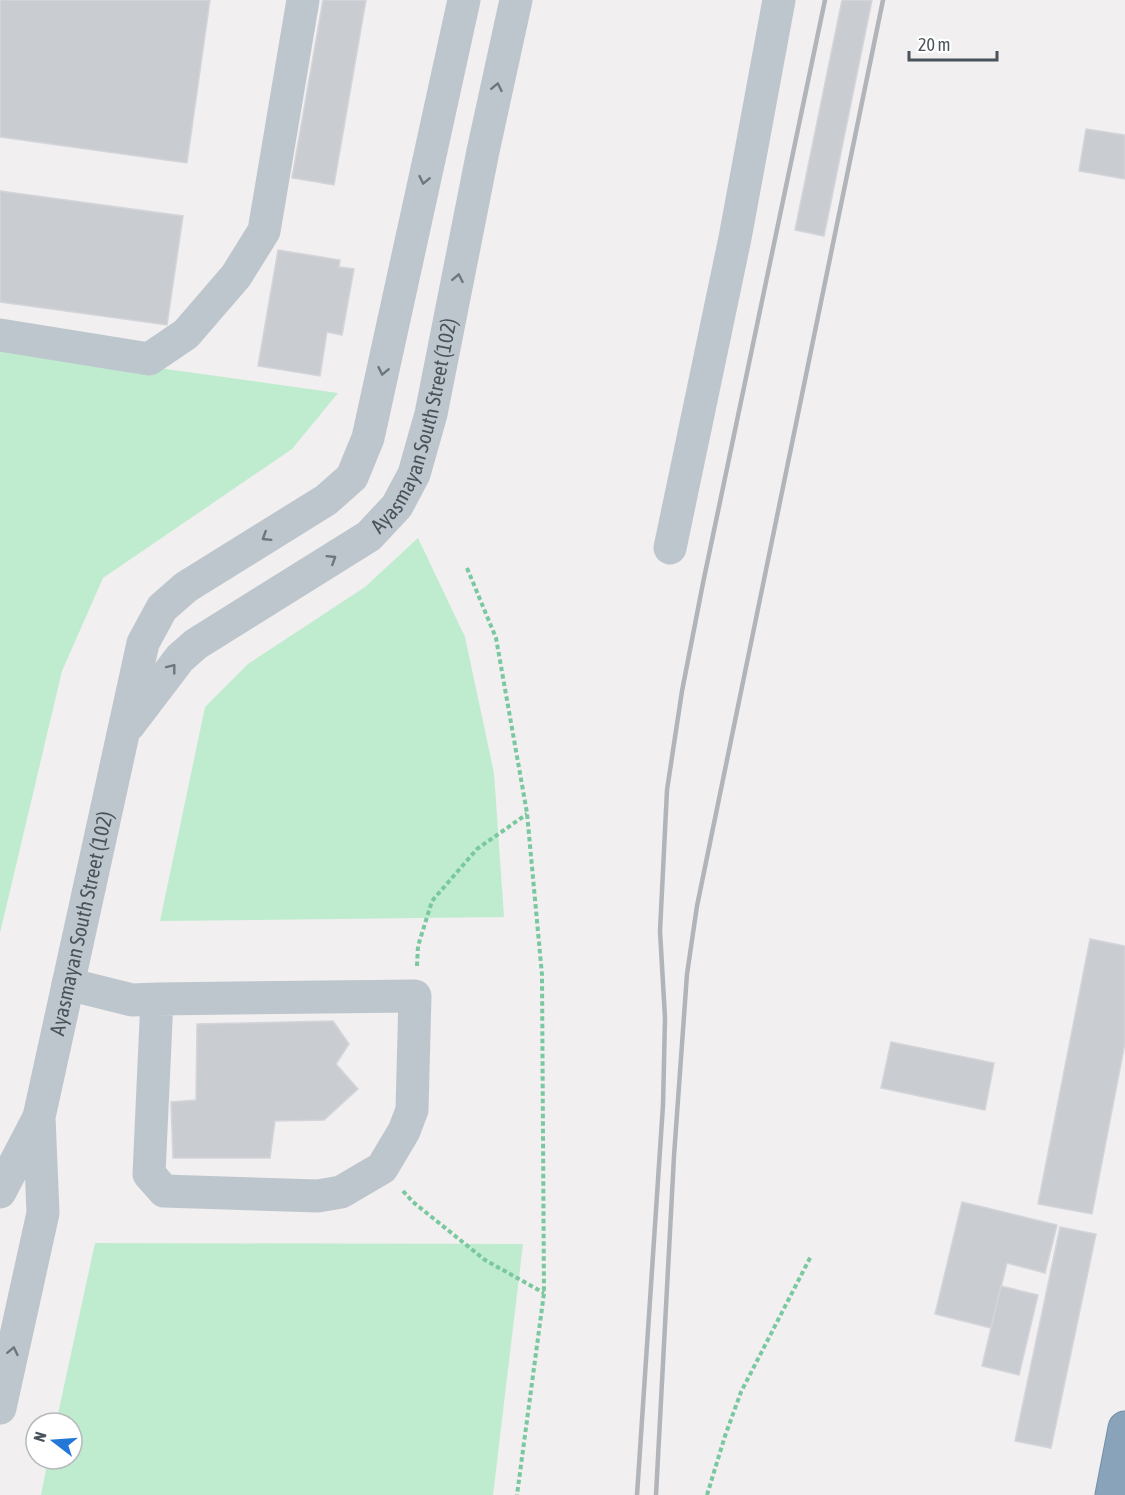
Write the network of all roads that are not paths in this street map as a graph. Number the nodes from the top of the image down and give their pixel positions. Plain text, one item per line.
1 (303, 0) edge
2 (464, 0) edge
3 (516, 0) edge
4 (779, 0) edge
5 (432, 143) junction
6 (483, 151) junction
7 (0, 335) edge
8 (670, 548) dead end
9 (124, 731) junction
10 (68, 984) junction
11 (157, 999) junction
12 (39, 1117) junction
13 (0, 1192) edge
14 (0, 1408) edge
15 (1125, 1428) edge
16 (1112, 1495) edge

1 - 7 street
2 - 5 street, Ayasmayan South Street (102)
6 -> 3 street, Ayasmayan South Street (102)
4 - 8 street
5 - 6 street
5 -> 9 street, Ayasmayan South Street (102)
9 -> 6 street, Ayasmayan South Street (102)
9 - 10 street, Ayasmayan South Street (102)
10 - 11 street
10 - 12 street, Ayasmayan South Street (102)
11 - 11 street
12 - 13 street, Ayasmayan South Street (102)
14 -> 12 street, Ayasmayan South Street (102)
15 - 16 highway

